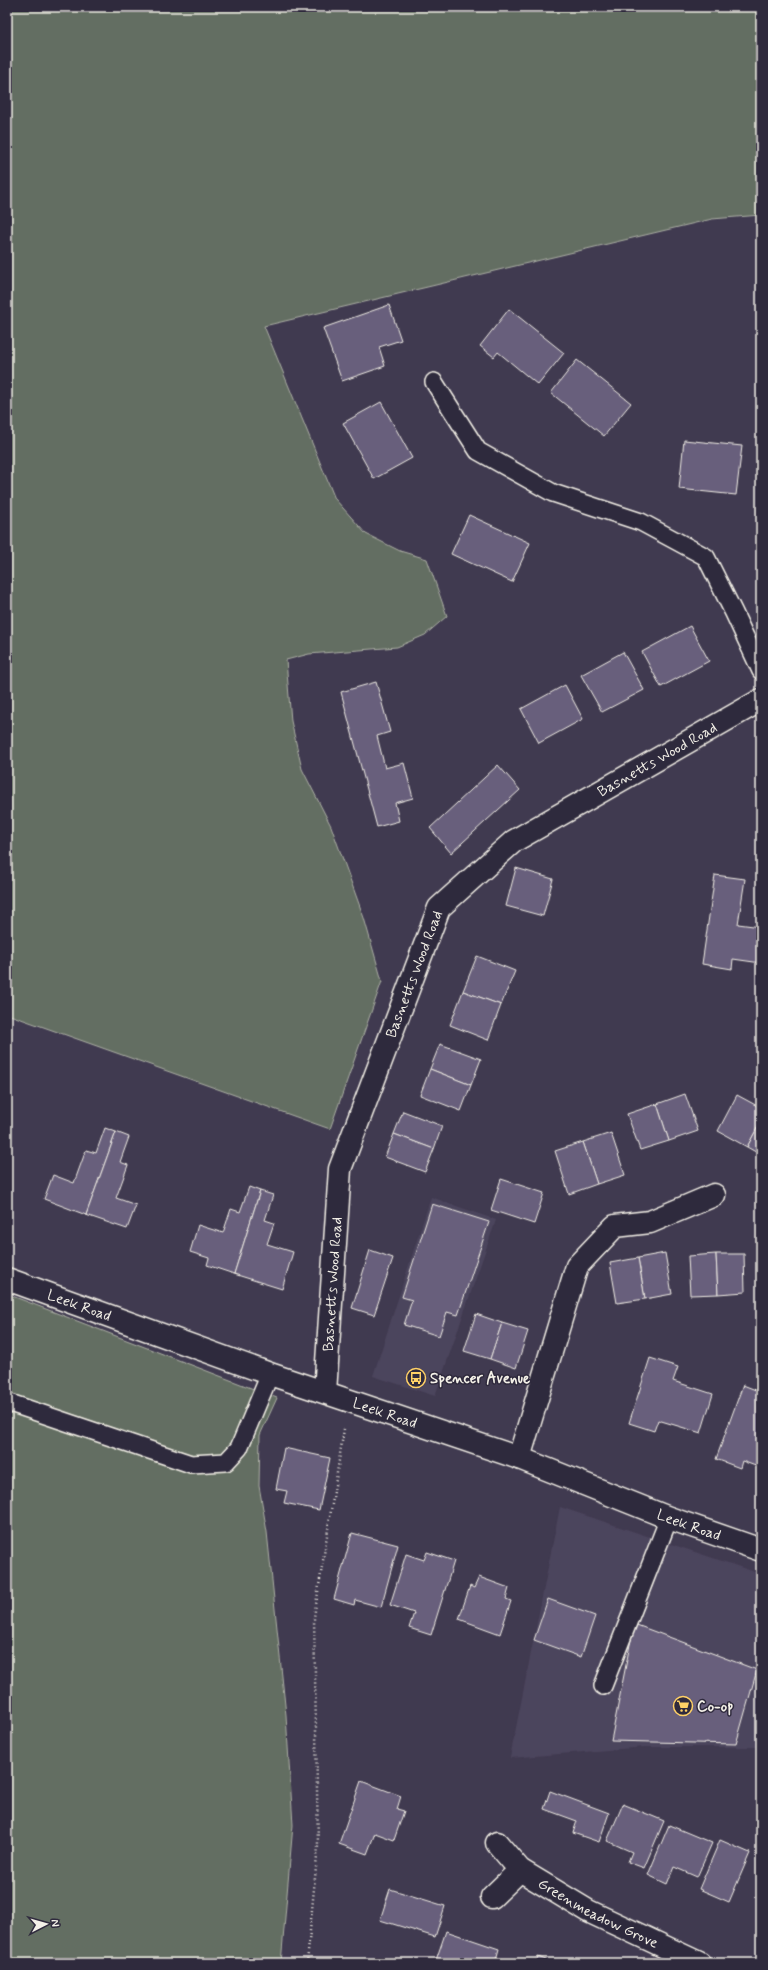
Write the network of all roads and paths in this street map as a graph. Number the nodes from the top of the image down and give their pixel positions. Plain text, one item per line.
1 (434, 382) dead end
2 (761, 671) edge
3 (761, 700) edge
4 (714, 1194) dead end
5 (7, 1279) edge
6 (270, 1374) junction
7 (326, 1392) junction
8 (348, 1401) junction
9 (7, 1402) edge
10 (519, 1458) junction
11 (669, 1518) junction
12 (761, 1550) edge
13 (603, 1686) dead end
14 (497, 1843) dead end
15 (520, 1870) junction
16 (492, 1897) dead end
17 (307, 1963) edge
18 (699, 1963) edge

1 - 2 lane
3 - 7 main road, Basnetts Wood Road
4 - 10 main road
5 - 6 main road, Leek Road
6 - 7 main road, Leek Road
6 - 9 lane
7 - 8 main road, Leek Road
8 - 10 main road, Leek Road
8 - 17 path
10 - 11 main road, Leek Road
11 - 12 main road, Leek Road
11 - 13 lane
14 - 15 main road, Greenmeadow Grove
15 - 16 main road, Greenmeadow Grove
15 - 18 main road, Greenmeadow Grove

